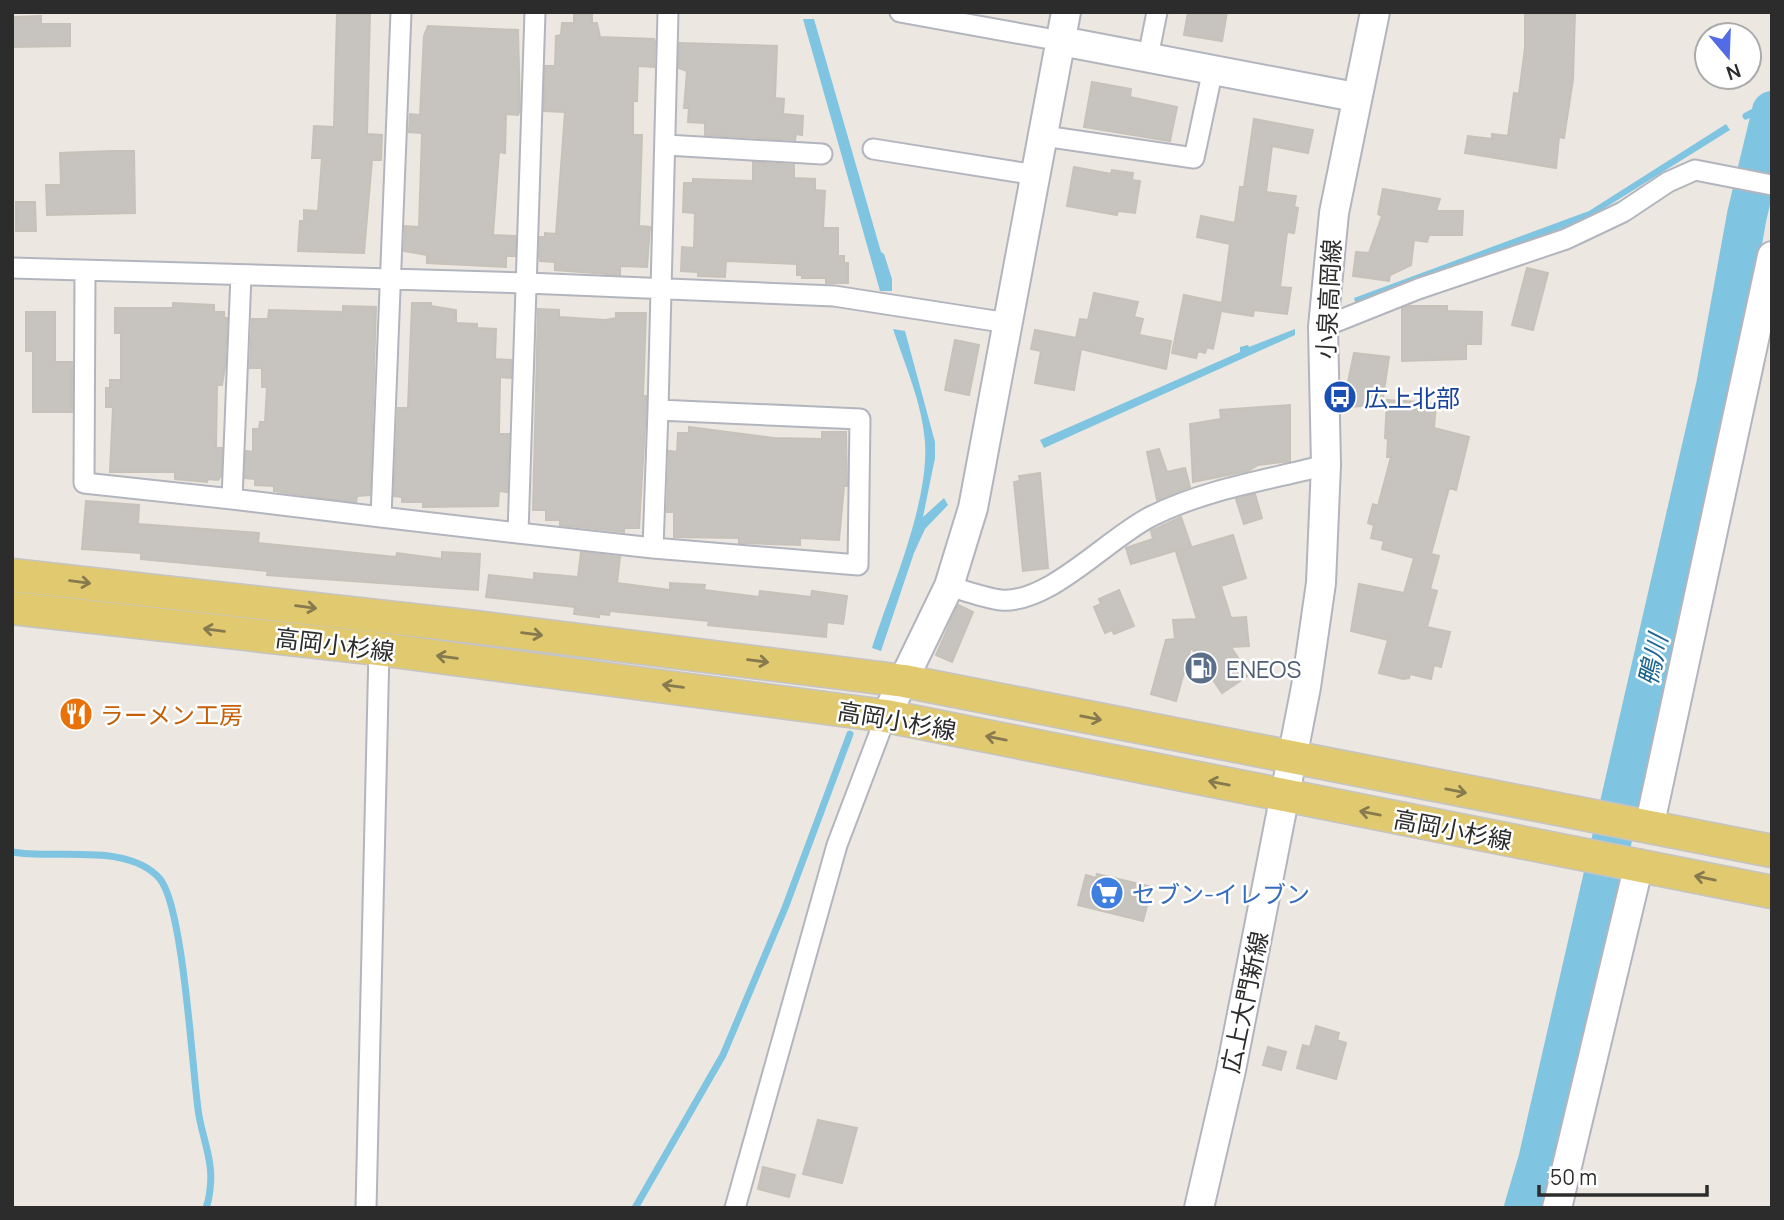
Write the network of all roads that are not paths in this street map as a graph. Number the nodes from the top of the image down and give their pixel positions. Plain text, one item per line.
1 (401, 12) edge
2 (535, 12) edge
3 (668, 12) edge
4 (900, 12) edge
5 (1066, 12) edge
6 (1157, 12) edge
7 (1375, 12) edge
8 (1061, 41) junction
9 (1148, 57) junction
10 (1213, 69) junction
11 (1355, 97) junction
12 (1044, 135) junction
13 (666, 145) junction
14 (873, 149) dead end
15 (822, 154) dead end
16 (1036, 175) junction
17 (1772, 186) edge
18 (1772, 256) edge
19 (12, 268) edge
20 (85, 272) junction
21 (241, 275) junction
22 (391, 279) junction
23 (527, 283) junction
24 (661, 290) junction
25 (1008, 323) junction
26 (1323, 327) junction
27 (659, 411) junction
28 (1326, 465) junction
29 (232, 499) junction
30 (381, 517) junction
31 (518, 533) junction
32 (653, 548) junction
33 (12, 575) edge
34 (949, 586) junction
35 (12, 608) edge
36 (379, 649) junction
37 (904, 681) junction
38 (886, 716) junction
39 (1293, 759) junction
40 (1286, 796) junction
41 (1642, 827) junction
42 (1772, 851) edge
43 (1633, 863) junction
44 (1772, 892) edge
45 (366, 1208) edge
46 (735, 1208) edge
47 (1199, 1208) edge
48 (1557, 1208) edge

1 - 22 street
2 - 23 street
3 - 13 street
4 - 8 street
5 - 8 street
6 - 9 street
7 - 11 street, 小泉高岡線
8 - 9 street
8 - 12 street
9 - 10 street
10 - 11 street
10 - 12 street
11 - 26 street, 小泉高岡線
12 - 16 street
13 - 15 street
13 - 24 street
14 - 16 street
16 - 25 street
17 - 26 street
18 - 41 street
19 - 20 street
20 - 21 street
20 - 29 street
21 - 22 street
21 - 29 street
22 - 23 street
22 - 30 street
23 - 24 street
23 - 31 street
24 - 25 street
24 - 27 street
25 - 34 street
26 - 28 street, 小泉高岡線
27 - 32 street
27 - 32 street
28 - 34 street
28 - 39 street, 小泉高岡線
29 - 30 street
30 - 31 street
31 - 32 street
33 -> 37 main road, 高岡小杉線
34 - 37 street
36 -> 35 main road, 高岡小杉線
38 -> 36 main road, 高岡小杉線
36 - 45 street
37 - 38 street
37 -> 39 main road, 高岡小杉線
40 -> 38 main road, 高岡小杉線
38 - 46 street
39 - 40 street, 小泉高岡線
39 -> 41 main road, 高岡小杉線
43 -> 40 main road, 高岡小杉線
40 - 47 street, 広上大門新線
41 - 42 main road, 高岡小杉線
44 -> 43 main road, 高岡小杉線
43 - 48 street

